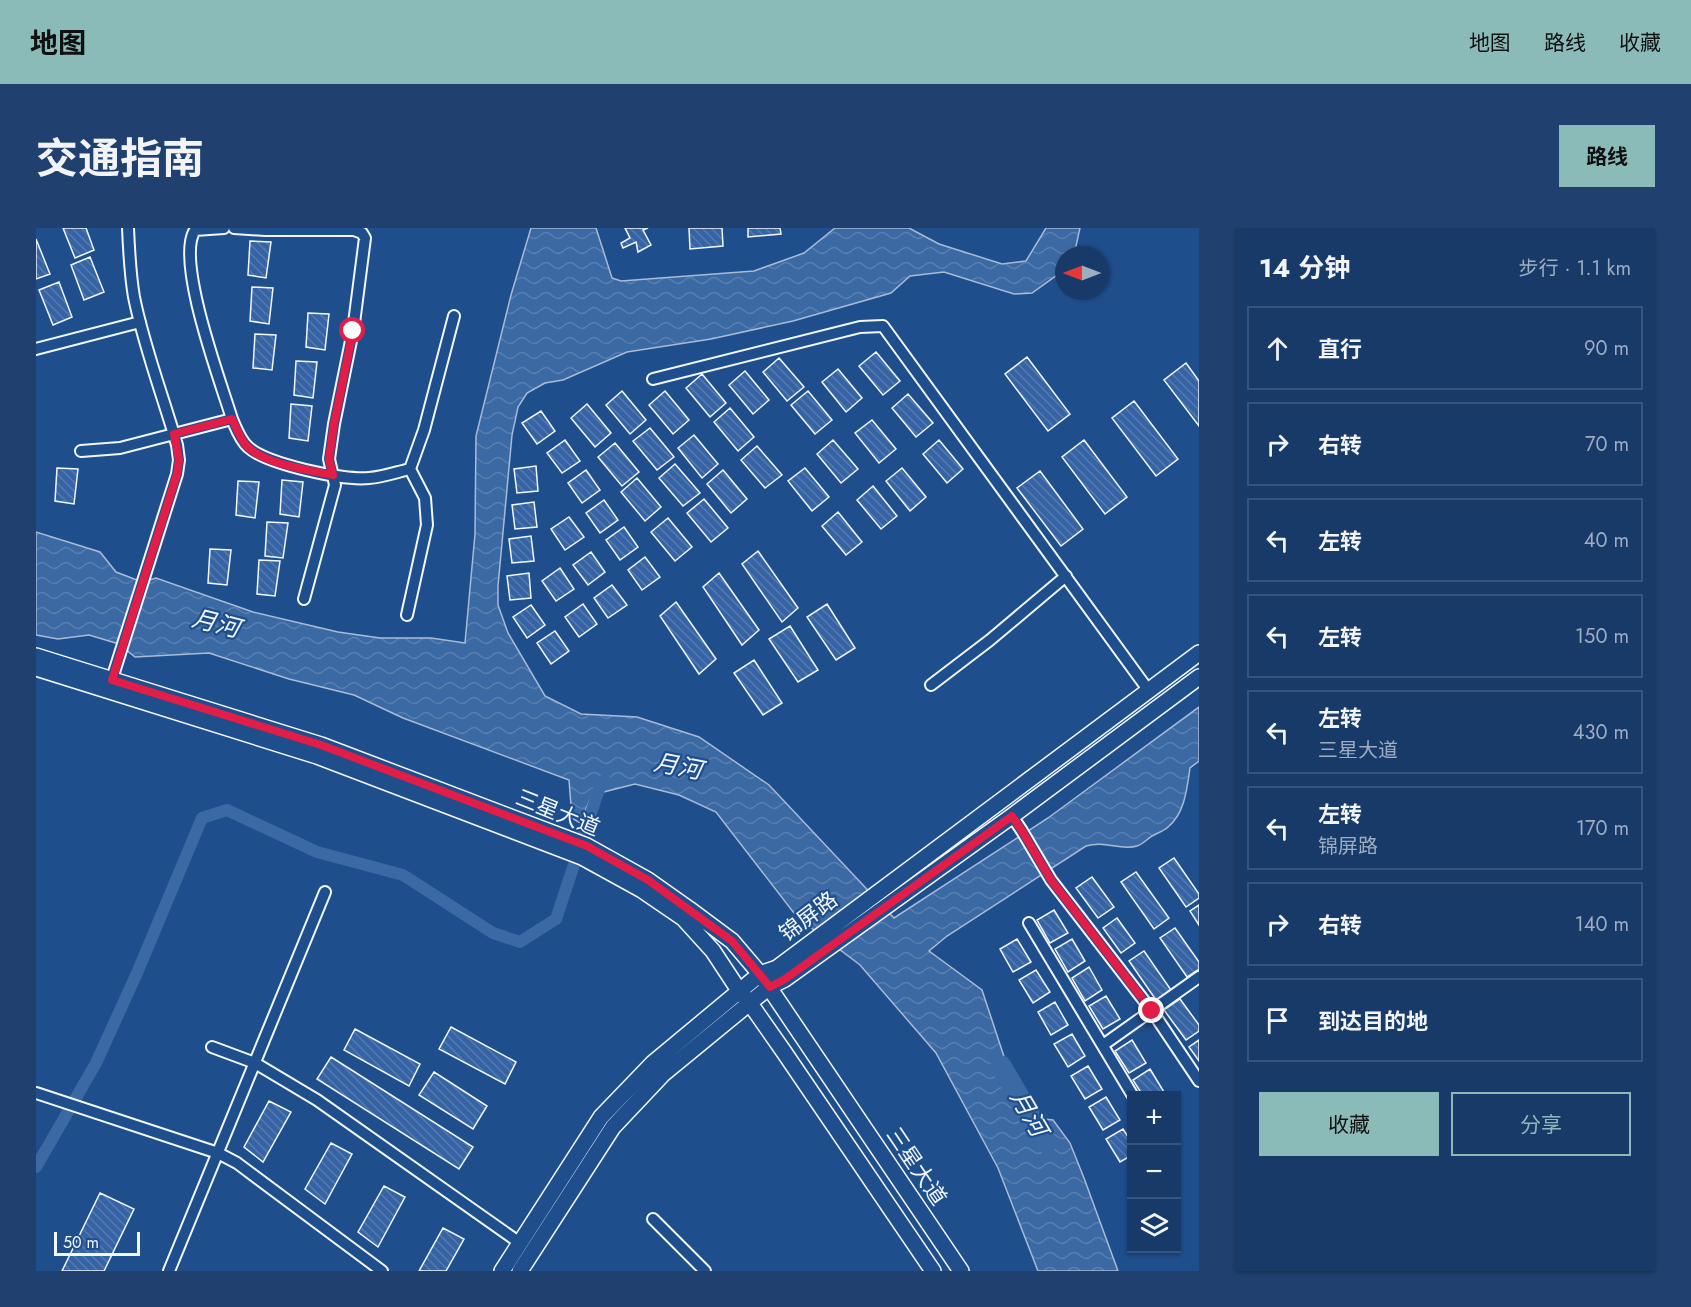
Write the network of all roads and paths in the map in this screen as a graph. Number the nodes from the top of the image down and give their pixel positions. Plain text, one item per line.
1 (128, 228) edge
2 (224, 228) edge
3 (234, 228) edge
4 (454, 316) dead end
5 (140, 322) junction
6 (36, 349) edge
7 (653, 379) dead end
8 (232, 419) junction
9 (174, 434) junction
10 (81, 451) dead end
11 (410, 470) junction
12 (333, 475) junction
13 (1066, 576) junction
14 (304, 599) dead end
15 (408, 615) dead end
16 (1199, 654) edge
17 (36, 656) edge
18 (36, 668) edge
19 (1199, 677) edge
20 (110, 685) junction
21 (931, 685) dead end
22 (1149, 691) junction
23 (1012, 816) junction
24 (580, 850) junction
25 (326, 892) dead end
26 (1029, 923) dead end
27 (825, 942) junction
28 (1199, 977) edge
29 (765, 980) junction
30 (745, 997) junction
31 (1152, 1011) junction
32 (1103, 1045) junction
33 (212, 1047) dead end
34 (255, 1063) junction
35 (1199, 1081) edge
36 (1131, 1091) edge
37 (36, 1093) edge
38 (218, 1153) junction
39 (653, 1220) dead end
40 (520, 1243) junction
41 (169, 1271) edge
42 (382, 1271) edge
43 (502, 1271) edge
44 (520, 1271) edge
45 (705, 1271) edge
46 (933, 1271) edge
47 (961, 1271) edge

1 - 5 street
2 - 8 street
3 - 12 street
4 - 11 street
5 - 6 street
5 - 9 street
7 - 13 street
8 - 9 street
8 - 12 street
9 - 10 street
9 - 20 street
11 - 12 street
11 - 15 street
12 - 14 street
13 - 21 street
13 - 22 street
16 - 22 street, 锦屏路
17 - 20 street, 三星大道
18 - 20 street, 三星大道
19 - 23 street, 锦屏路
20 - 24 street, 三星大道
22 - 27 street, 锦屏路
23 - 27 street, 锦屏路
23 - 31 street
24 - 29 street, 三星大道
24 - 30 street, 三星大道
25 - 34 street
26 - 32 street
27 - 29 street, 锦屏路
28 - 31 street
29 - 30 street, 锦屏路
29 - 47 street, 三星大道
30 - 40 street, 锦屏路
30 - 44 street, 锦屏路
30 - 46 street, 三星大道
31 - 32 street
31 - 35 street
32 - 36 street
33 - 34 street
34 - 38 street
34 - 40 street
37 - 38 street
38 - 41 street
38 - 42 street
39 - 45 street
40 - 43 street, 锦屏路

